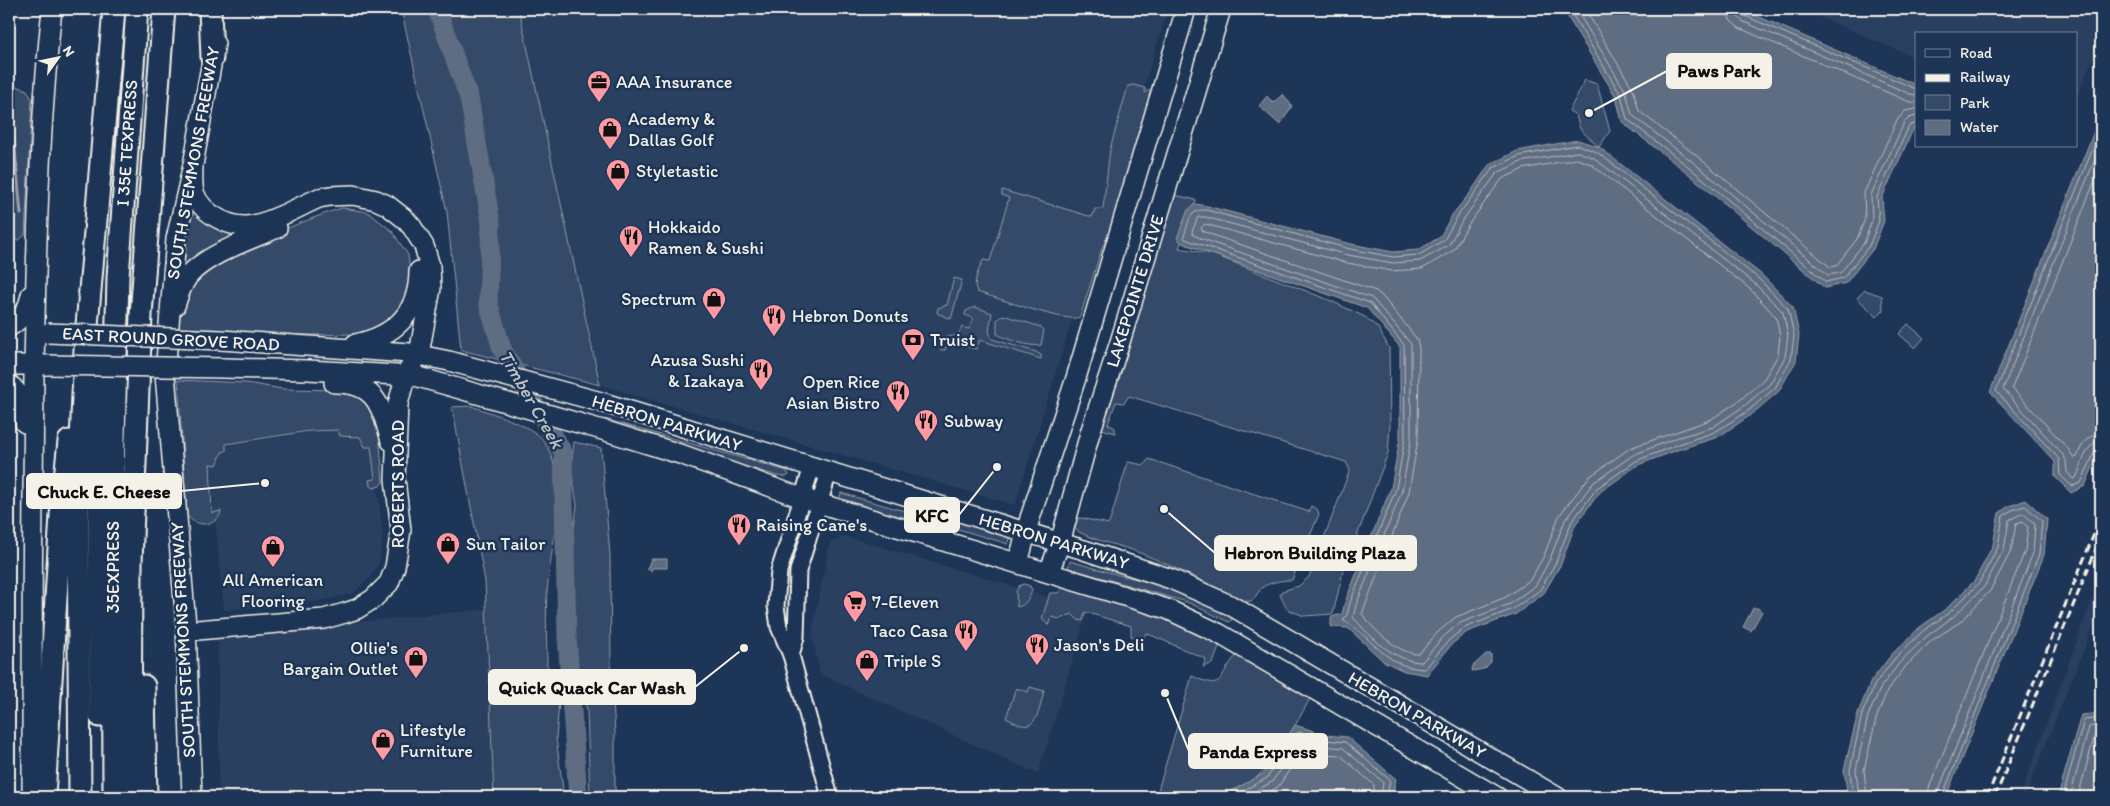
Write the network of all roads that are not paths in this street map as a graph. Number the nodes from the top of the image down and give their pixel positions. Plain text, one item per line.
1 (52, 9) edge
2 (114, 9) edge
3 (137, 9) edge
4 (155, 9) edge
5 (164, 9) edge
6 (210, 9) edge
7 (220, 9) edge
8 (1186, 9) edge
9 (1221, 9) edge
10 (212, 58) junction
11 (1164, 85) junction
12 (1196, 92) junction
13 (193, 165) junction
14 (36, 264) junction
15 (118, 277) junction
16 (88, 316) junction
17 (9, 327) edge
18 (168, 329) junction
19 (41, 336) junction
20 (9, 338) edge
21 (335, 347) junction
22 (419, 354) junction
23 (9, 365) edge
24 (41, 365) junction
25 (255, 369) junction
26 (308, 370) joint
27 (406, 374) junction
28 (9, 384) edge
29 (138, 389) junction
30 (83, 398) junction
31 (396, 457) junction
32 (821, 470) junction
33 (32, 498) junction
34 (810, 499) junction
35 (1026, 532) junction
36 (1060, 542) junction
37 (1018, 563) junction
38 (1049, 572) junction
39 (1252, 618) junction
40 (186, 631) junction
41 (1237, 644) junction
42 (79, 692) junction
43 (1545, 794) edge
44 (32, 797) edge
45 (44, 797) edge
46 (70, 797) edge
47 (80, 797) edge
48 (104, 797) edge
49 (114, 797) edge
50 (130, 797) edge
51 (146, 797) edge
52 (192, 797) edge
53 (830, 797) edge
54 (1497, 797) edge

1 - 14 main road
2 - 16 highway
3 - 15 highway, I 35E TEXPRESS
4 - 15 highway
5 - 29 highway, SOUTH STEMMONS FREEWAY
6 - 10 highway
7 - 10 main road, SOUTH STEMMONS FREEWAY
8 - 11 main road, LAKEPOINTE DRIVE
9 - 12 main road, LAKEPOINTE DRIVE
10 - 13 main road, SOUTH STEMMONS FREEWAY
11 - 12 main road
11 - 35 main road, LAKEPOINTE DRIVE
12 - 36 main road, LAKEPOINTE DRIVE
13 - 18 main road, SOUTH STEMMONS FREEWAY
13 - 22 main road
14 - 17 main road
14 - 19 main road
15 - 49 highway, 35EXPRESS
16 - 30 highway
16 - 48 highway
18 - 21 main road
18 - 40 main road, SOUTH STEMMONS FREEWAY
19 - 20 main road, EAST ROUND GROVE ROAD
19 - 21 main road, EAST ROUND GROVE ROAD, bridge
19 - 24 main road
21 - 22 main road, HEBRON PARKWAY
22 - 27 main road, ROBERTS ROAD
22 - 32 main road, HEBRON PARKWAY
23 - 24 main road, EAST ROUND GROVE ROAD
24 - 25 main road, EAST ROUND GROVE ROAD, bridge
24 - 33 main road
25 - 26 main road, EAST ROUND GROVE ROAD
25 - 31 main road
26 - 27 main road, HEBRON PARKWAY
27 - 31 main road, ROBERTS ROAD
27 - 34 main road, HEBRON PARKWAY
28 - 33 main road
29 - 50 highway, SOUTH STEMMONS FREEWAY
29 - 51 highway
30 - 42 highway
30 - 45 highway
31 - 40 main road, ROBERTS ROAD
32 - 34 street
32 - 35 main road, HEBRON PARKWAY
33 - 44 main road
34 - 37 main road, HEBRON PARKWAY
34 - 53 street
35 - 36 main road, HEBRON PARKWAY
35 - 37 main road, LAKEPOINTE DRIVE
36 - 38 main road, LAKEPOINTE DRIVE
36 - 39 main road, HEBRON PARKWAY
37 - 38 main road, HEBRON PARKWAY
38 - 41 main road, HEBRON PARKWAY
39 - 41 main road
39 - 43 main road, HEBRON PARKWAY
40 - 52 main road, SOUTH STEMMONS FREEWAY
41 - 54 main road, HEBRON PARKWAY
42 - 46 highway
42 - 47 highway

